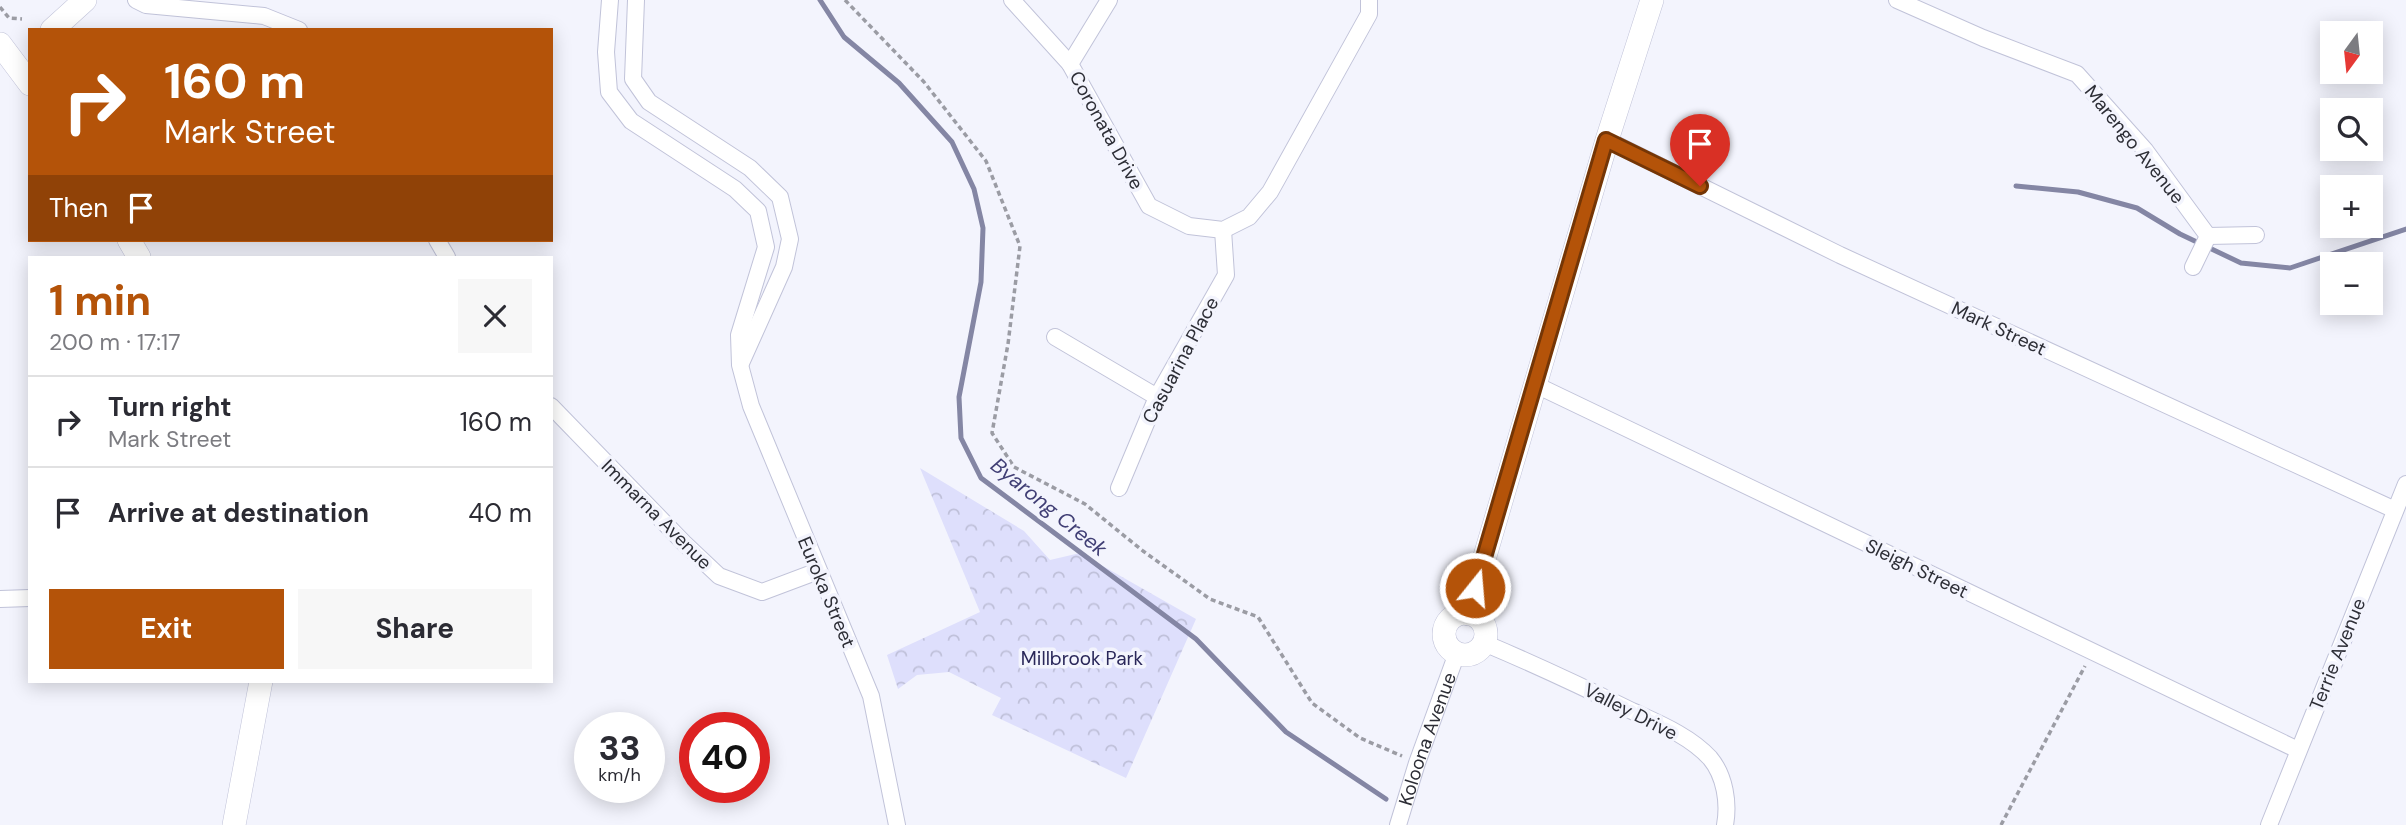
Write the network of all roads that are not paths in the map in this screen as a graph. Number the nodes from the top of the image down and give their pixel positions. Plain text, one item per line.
1 (85, 0) edge
2 (136, 0) edge
3 (610, 0) edge
4 (636, 0) edge
5 (1012, 0) edge
6 (1110, 0) edge
7 (1369, 0) edge
8 (1652, 0) edge
9 (1897, 0) edge
10 (54, 28) edge
11 (294, 28) edge
12 (14, 51) edge
13 (1070, 64) junction
14 (28, 80) edge
15 (1606, 140) junction
16 (1223, 230) junction
17 (2256, 235) dead end
18 (2208, 236) junction
19 (2193, 267) dead end
20 (1055, 337) dead end
21 (740, 365) junction
22 (1536, 385) junction
23 (1157, 397) junction
24 (553, 408) edge
25 (2406, 484) edge
26 (1119, 488) dead end
27 (2395, 510) junction
28 (818, 571) junction
29 (28, 598) edge
30 (0, 599) edge
31 (1468, 614) junction
32 (1484, 643) junction
33 (1457, 653) junction
34 (261, 683) edge
35 (2298, 750) junction
36 (234, 825) edge
37 (897, 825) edge
38 (1398, 825) edge
39 (1725, 825) edge
40 (2269, 825) edge

1 - 10 street
2 - 11 street
3 - 21 street, Euroka Street
4 - 21 street
5 - 13 street
6 - 13 street, Coronata Drive
7 - 16 street
8 - 15 street
9 - 18 street, Marengo Avenue
12 - 14 street
13 - 16 street, Coronata Drive
15 - 22 street
15 - 27 street, Mark Street
16 - 23 street, Casuarina Place
17 - 18 street
18 - 19 street
20 - 23 street
21 - 28 street, Euroka Street
22 - 31 street
22 - 35 street, Sleigh Street
23 - 26 street, Casuarina Place
24 - 28 street, Immarna Avenue
25 - 27 street, Terrie Avenue
27 - 35 street, Terrie Avenue
28 - 37 street, Euroka Street
29 - 30 street
31 - 32 street
31 - 33 street
32 - 33 street
32 - 39 street, Valley Drive
33 - 38 street, Koloona Avenue
34 - 36 street
35 - 40 street, Terrie Avenue

